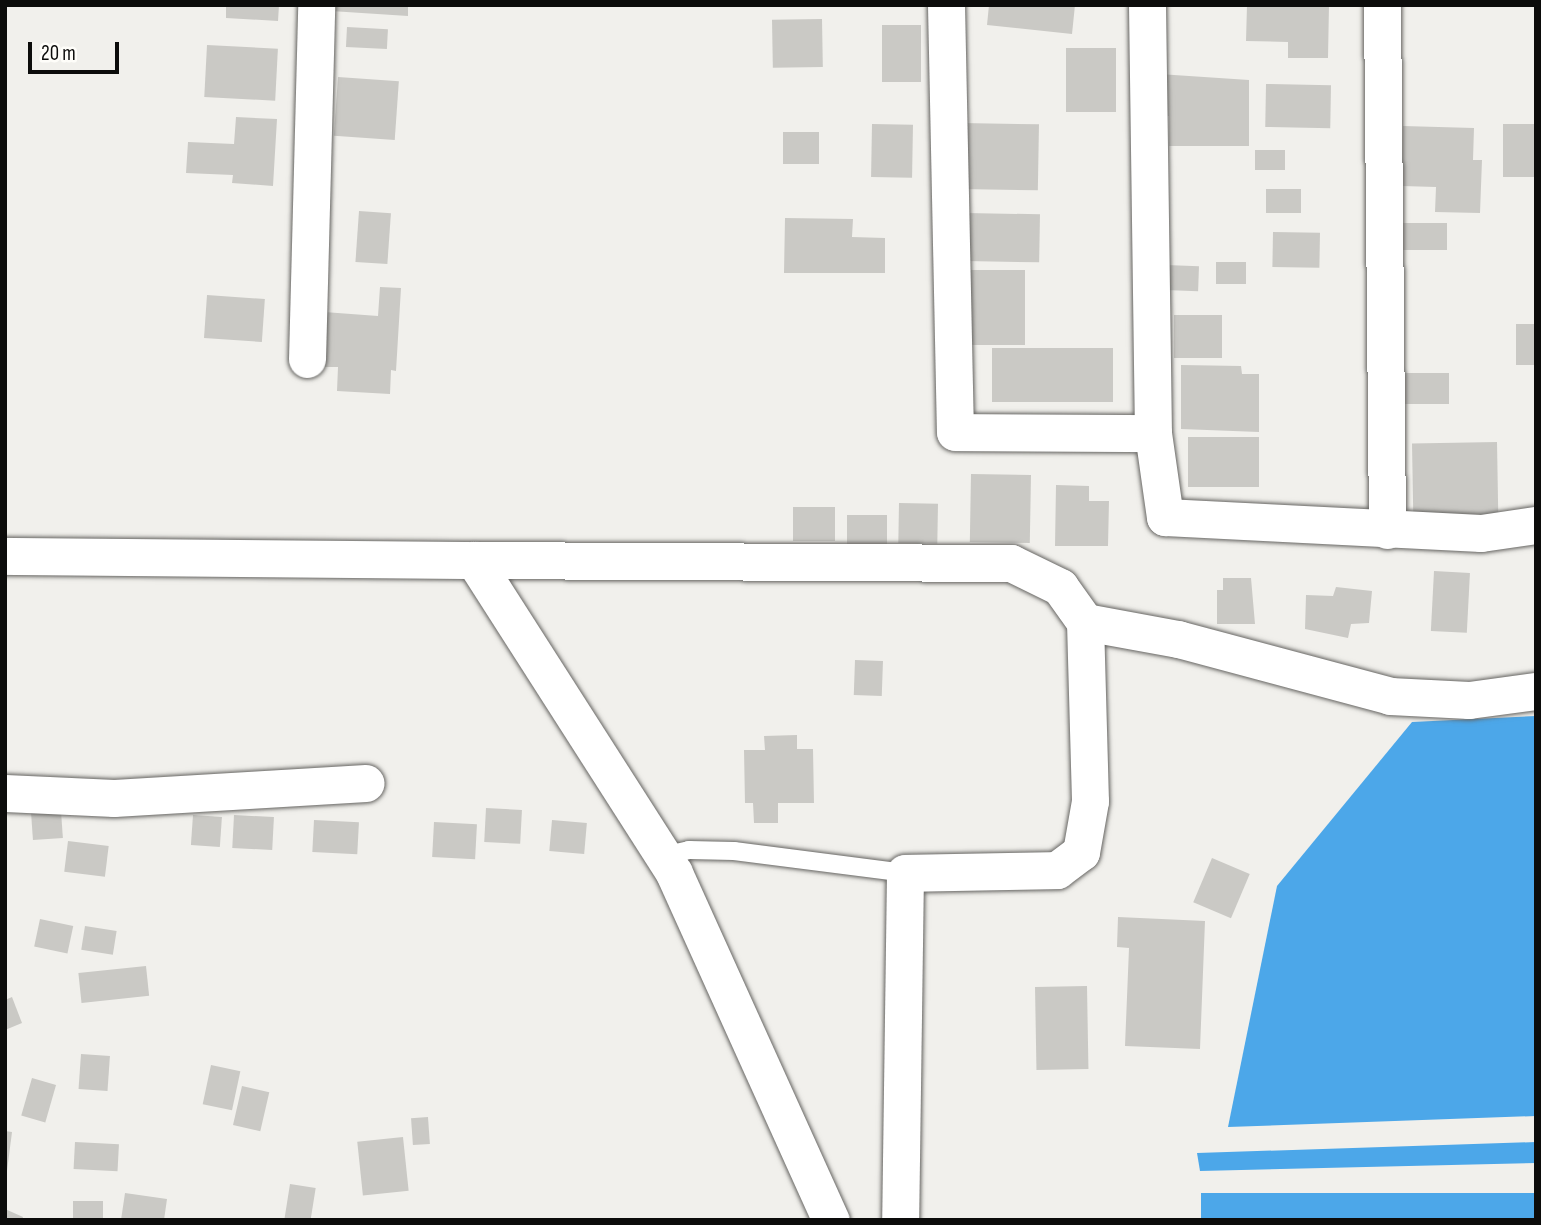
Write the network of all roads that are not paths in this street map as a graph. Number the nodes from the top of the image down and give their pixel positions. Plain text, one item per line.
1 (316, 5) edge
2 (946, 5) edge
3 (1147, 5) edge
4 (1382, 5) edge
5 (307, 359) dead end
6 (1153, 433) junction
7 (1536, 525) edge
8 (1387, 530) junction
9 (5, 556) edge
10 (474, 560) junction
11 (1085, 622) junction
12 (1536, 691) edge
13 (366, 783) dead end
14 (5, 793) edge
15 (663, 856) junction
16 (905, 873) junction
17 (831, 1220) edge
18 (900, 1220) edge

1 - 5 street
2 - 6 street
3 - 6 street
4 - 8 street
6 - 8 street
7 - 8 street
9 - 10 street
10 - 11 street
10 - 15 street
11 - 12 street
11 - 16 street
13 - 14 street
15 - 16 lane
15 - 17 street
16 - 18 street

